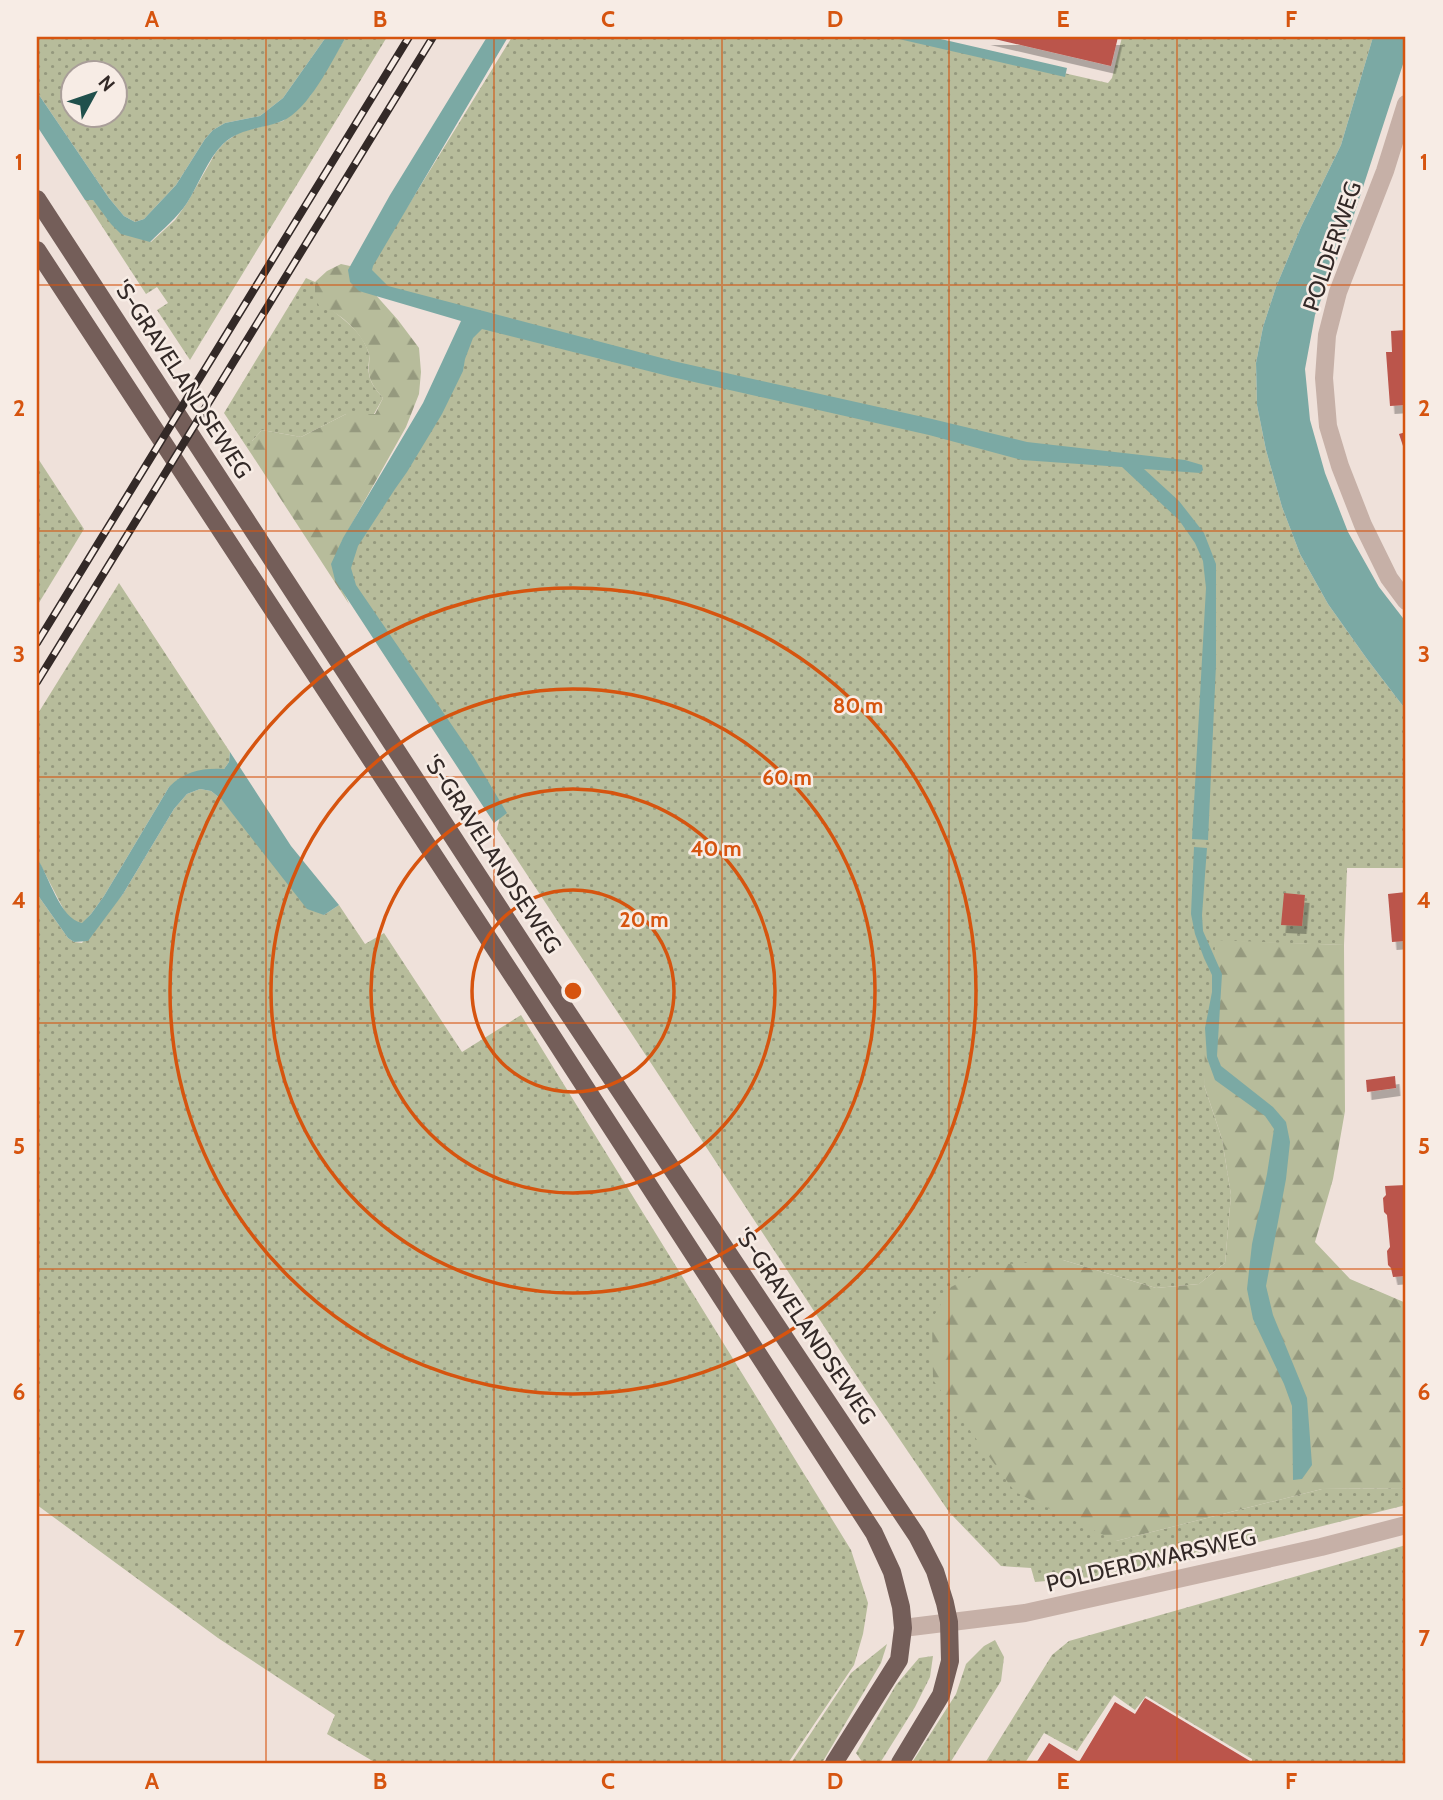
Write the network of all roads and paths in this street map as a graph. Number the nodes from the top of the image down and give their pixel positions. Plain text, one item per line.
1 (1406, 104) edge
2 (37, 199) edge
3 (37, 250) edge
4 (1406, 601) edge
5 (1406, 1525) edge
6 (949, 1622) junction
7 (903, 1628) junction
8 (834, 1763) edge
9 (900, 1763) edge

1 - 4 street, POLDERWEG
2 - 6 main road, 'S-GRAVELANDSEWEG
3 - 7 main road
5 - 6 street, POLDERDWARSWEG
6 - 7 street, POLDERDWARSWEG
6 - 9 main road, 'S-GRAVELANDSEWEG
7 - 8 main road

